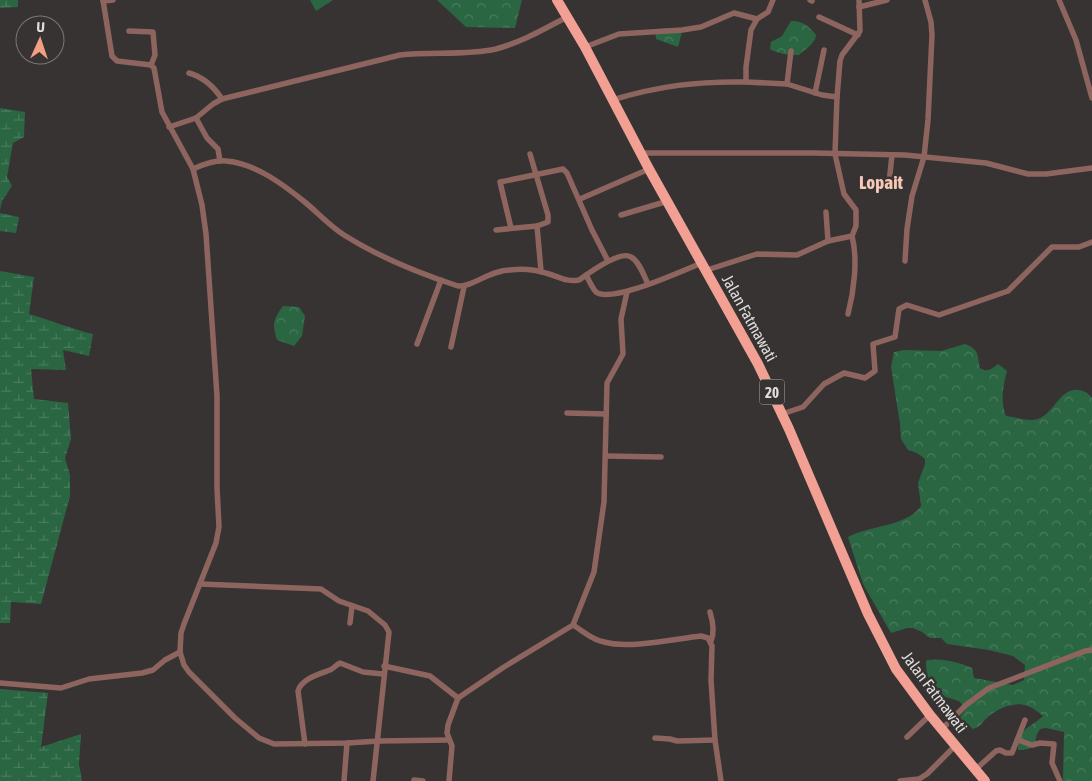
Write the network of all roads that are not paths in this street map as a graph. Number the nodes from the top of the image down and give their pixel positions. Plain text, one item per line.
1 (113, 0) edge
2 (557, 0) edge
3 (773, 0) edge
4 (888, 0) edge
5 (925, 0) edge
6 (1059, 0) edge
7 (103, 1) edge
8 (859, 3) edge
9 (567, 17) junction
10 (819, 18) dead end
11 (757, 19) junction
12 (129, 31) dead end
13 (858, 35) junction
14 (585, 47) junction
15 (824, 50) dead end
16 (791, 51) dead end
17 (151, 65) junction
18 (189, 73) dead end
19 (746, 82) junction
20 (787, 84) junction
21 (815, 93) junction
22 (838, 97) junction
23 (1092, 98) edge
24 (222, 99) junction
25 (612, 100) junction
26 (196, 118) junction
27 (169, 127) junction
28 (642, 153) junction
29 (530, 154) dead end
30 (835, 154) junction
31 (892, 155) junction
32 (924, 157) junction
33 (220, 161) junction
34 (193, 168) junction
35 (1092, 168) edge
36 (649, 169) junction
37 (535, 174) junction
38 (888, 183) dead end
39 (580, 199) junction
40 (668, 201) junction
41 (826, 212) dead end
42 (621, 215) dead end
43 (537, 226) junction
44 (511, 228) junction
45 (496, 230) dead end
46 (852, 236) junction
47 (828, 241) junction
48 (1092, 242) edge
49 (608, 261) junction
50 (906, 261) dead end
51 (704, 267) junction
52 (541, 271) junction
53 (586, 275) junction
54 (442, 280) junction
55 (648, 284) junction
56 (464, 287) junction
57 (627, 292) junction
58 (848, 314) dead end
59 (417, 344) dead end
60 (451, 346) dead end
61 (567, 413) dead end
62 (606, 414) junction
63 (782, 414) junction
64 (606, 456) junction
65 (661, 458) dead end
66 (200, 584) junction
67 (352, 606) junction
68 (710, 612) dead end
69 (350, 623) dead end
70 (573, 625) junction
71 (712, 641) junction
72 (1092, 650) edge
73 (180, 652) junction
74 (384, 666) junction
75 (384, 674) junction
76 (0, 684) edge
77 (458, 698) junction
78 (930, 715) junction
79 (1025, 720) dead end
80 (942, 729) junction
81 (907, 737) dead end
82 (655, 738) dead end
83 (448, 740) junction
84 (715, 740) junction
85 (1018, 740) junction
86 (379, 741) junction
87 (305, 744) junction
88 (347, 744) junction
89 (956, 745) junction
90 (976, 769) junction
91 (414, 780) edge
92 (916, 780) edge
93 (344, 781) edge
94 (373, 781) edge
95 (423, 781) edge
96 (449, 781) edge
97 (721, 781) edge
98 (900, 781) edge
99 (985, 781) edge
100 (1060, 781) edge

1 - 7 street
2 - 9 highway, Jalan Fatmawati / 20
3 - 11 street
4 - 8 street
5 - 32 street
6 - 23 street
7 - 17 street
8 - 13 street
9 - 14 highway, Jalan Fatmawati / 20
9 - 24 street
10 - 13 street
11 - 14 street
11 - 19 street
12 - 17 street
13 - 22 street
14 - 25 highway, Jalan Fatmawati / 20
15 - 21 street
16 - 20 street
17 - 27 street
18 - 24 street
19 - 20 street
19 - 25 street
20 - 21 street
21 - 22 street
22 - 30 street
24 - 26 street
25 - 28 highway, Jalan Fatmawati / 20
26 - 27 street
26 - 33 street
27 - 34 street
28 - 30 street
28 - 36 highway, Jalan Fatmawati / 20
29 - 37 street
30 - 31 street
30 - 46 street
31 - 32 street
31 - 38 street
32 - 35 street
32 - 50 street
33 - 34 street
33 - 54 street
34 - 66 street
36 - 39 street
36 - 40 highway, Jalan Fatmawati / 20
37 - 39 street
37 - 43 street
37 - 44 street
39 - 49 street
40 - 42 street
40 - 51 highway, Jalan Fatmawati / 20
41 - 47 street
43 - 44 street
43 - 52 street
44 - 45 street
46 - 47 street
46 - 58 street
47 - 51 street
48 - 63 street
49 - 53 street
49 - 55 street
51 - 55 street
51 - 63 highway, Jalan Fatmawati / 20
52 - 53 street
52 - 56 street
53 - 57 street
54 - 56 street
54 - 59 street
55 - 57 street
56 - 60 street
57 - 62 street
61 - 62 street
62 - 64 street
63 - 78 highway, Jalan Fatmawati / 20
64 - 65 street
64 - 70 street
66 - 67 street
66 - 73 street
67 - 69 street
67 - 74 street
68 - 71 street
70 - 71 street
70 - 77 street
71 - 84 street
72 - 80 street
73 - 76 street
73 - 87 street
74 - 75 street
74 - 77 street
75 - 86 street
75 - 87 street
77 - 83 street
78 - 80 highway, Jalan Fatmawati / 20
78 - 81 street
79 - 85 street
80 - 89 highway, Jalan Fatmawati / 20
82 - 84 street
83 - 86 street
83 - 96 street
84 - 97 street
85 - 90 street
85 - 100 street
86 - 88 street
86 - 94 street
87 - 88 street
88 - 93 street
89 - 90 highway, Jalan Fatmawati / 20
89 - 92 street
90 - 99 highway, Jalan Fatmawati / 20
91 - 95 street
92 - 98 street

